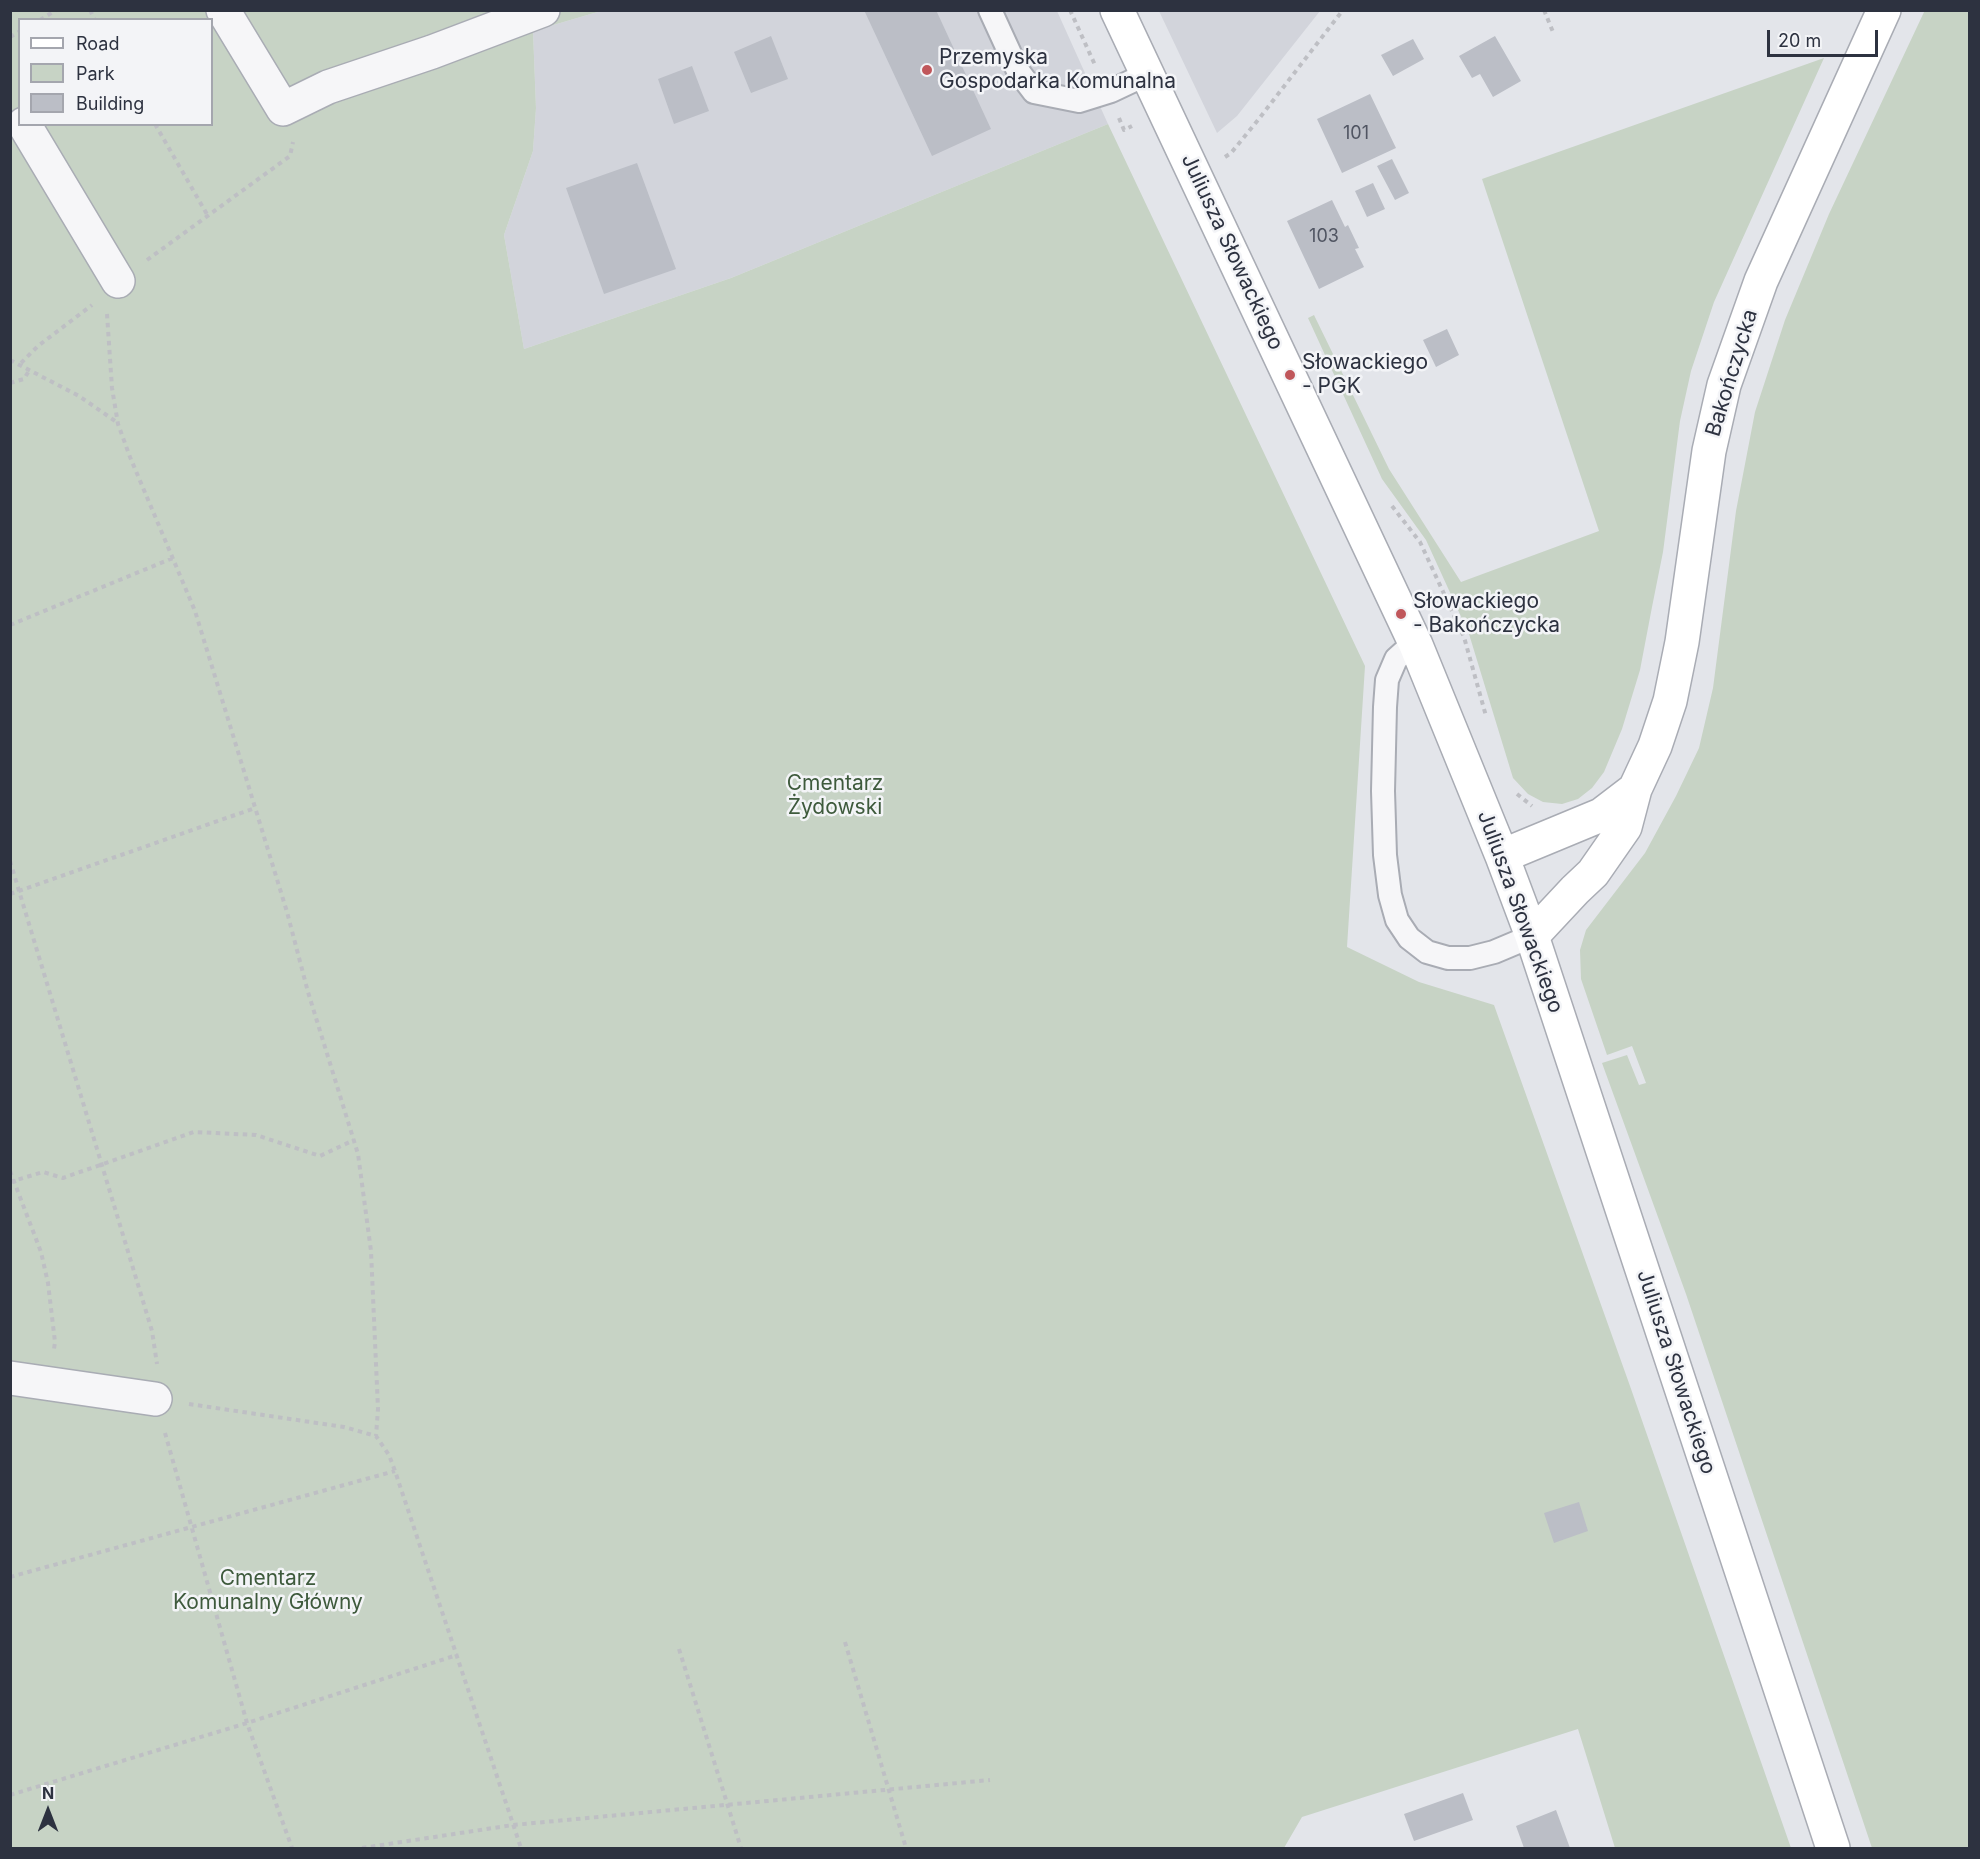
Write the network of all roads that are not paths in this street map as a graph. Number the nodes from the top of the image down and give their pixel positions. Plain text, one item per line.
1 (223, 10) edge
2 (543, 10) edge
3 (990, 10) edge
4 (1117, 10) edge
5 (1884, 10) edge
6 (1148, 74) junction
7 (10, 102) edge
8 (18, 115) edge
9 (25, 126) edge
10 (112, 288) road end
11 (1416, 645) junction
12 (1635, 789) junction
13 (1502, 856) junction
14 (1532, 936) junction
15 (10, 1377) edge
16 (155, 1399) road end
17 (1833, 1848) edge

1 - 2 street
3 - 6 lane
4 - 6 street, Juliusza Słowackiego
5 - 12 street, Bakończycka
6 - 11 street, Juliusza Słowackiego
7 - 8 street
9 - 10 street
11 - 13 street, Juliusza Słowackiego
11 - 14 lane
12 - 13 street, Bakończycka
12 - 14 street, Bakończycka
13 - 14 street, Juliusza Słowackiego
14 - 17 street, Juliusza Słowackiego
15 - 16 street

